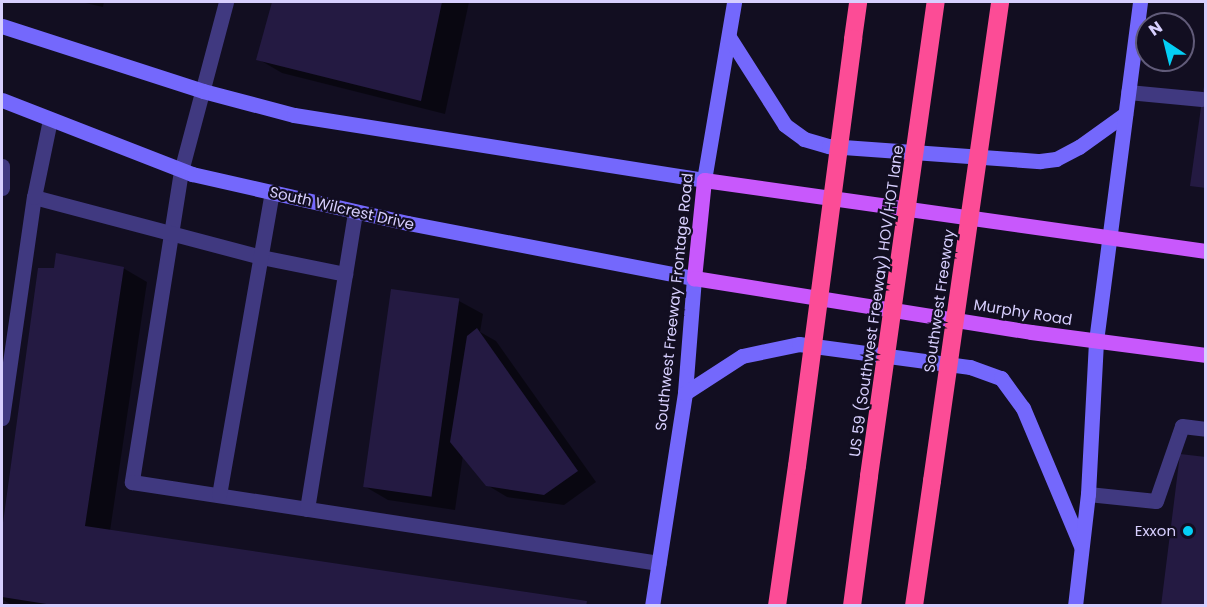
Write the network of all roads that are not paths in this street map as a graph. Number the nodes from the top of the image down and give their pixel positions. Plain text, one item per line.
1 (226, 2) edge
2 (734, 2) edge
3 (858, 2) edge
4 (936, 2) edge
5 (1000, 2) edge
6 (1140, 2) edge
7 (2, 26) edge
8 (729, 37) junction
9 (203, 91) junction
10 (1128, 92) junction
11 (1202, 99) dead end
12 (2, 100) edge
13 (1125, 114) junction
14 (50, 120) junction
15 (2, 166) edge
16 (181, 171) junction
17 (704, 180) junction
18 (2, 188) edge
19 (272, 192) junction
20 (34, 197) junction
21 (355, 212) junction
22 (172, 231) junction
23 (1110, 238) junction
24 (1206, 251) edge
25 (261, 257) junction
26 (345, 274) junction
27 (694, 278) junction
28 (1096, 341) junction
29 (1206, 355) edge
30 (685, 393) junction
31 (2, 418) edge
32 (1206, 429) edge
33 (1088, 494) junction
34 (219, 495) junction
35 (307, 509) junction
36 (1082, 546) junction
37 (659, 564) junction
38 (652, 606) edge
39 (777, 606) edge
40 (852, 606) edge
41 (914, 606) edge
42 (1075, 606) edge

1 - 9 lane
2 - 8 main road, Southwest Freeway Frontage Road
3 - 39 highway, bridge
4 - 40 highway, US 59 (Southwest Freeway) HOV/HOT lane, bridge
5 - 41 highway, Southwest Freeway, bridge
6 - 10 main road
7 - 9 main road
8 - 13 main road
8 - 17 main road, Southwest Freeway Frontage Road
9 - 16 lane
9 - 17 main road
10 - 11 lane
10 - 13 main road
12 - 14 main road, South Wilcrest Drive
13 - 23 main road
14 - 16 main road, South Wilcrest Drive
14 - 20 lane
15 - 18 lane
16 - 19 main road, South Wilcrest Drive
16 - 22 lane
17 - 23 main road
17 - 27 main road, Southwest Freeway Frontage Road
19 - 21 main road, South Wilcrest Drive
19 - 25 lane
20 - 22 lane
20 - 31 lane
21 - 26 lane
21 - 27 main road, South Wilcrest Drive
22 - 25 lane
22 - 34 lane
23 - 24 main road
23 - 28 main road
25 - 26 lane
25 - 34 lane
26 - 35 lane
27 - 28 main road, Murphy Road
27 - 30 main road, Southwest Freeway Frontage Road
28 - 29 main road, Murphy Road
28 - 33 main road
30 - 36 main road
30 - 37 main road, Southwest Freeway Frontage Road
32 - 33 lane
33 - 36 main road
34 - 35 lane
35 - 37 lane
36 - 42 main road
37 - 38 main road, Southwest Freeway Frontage Road

